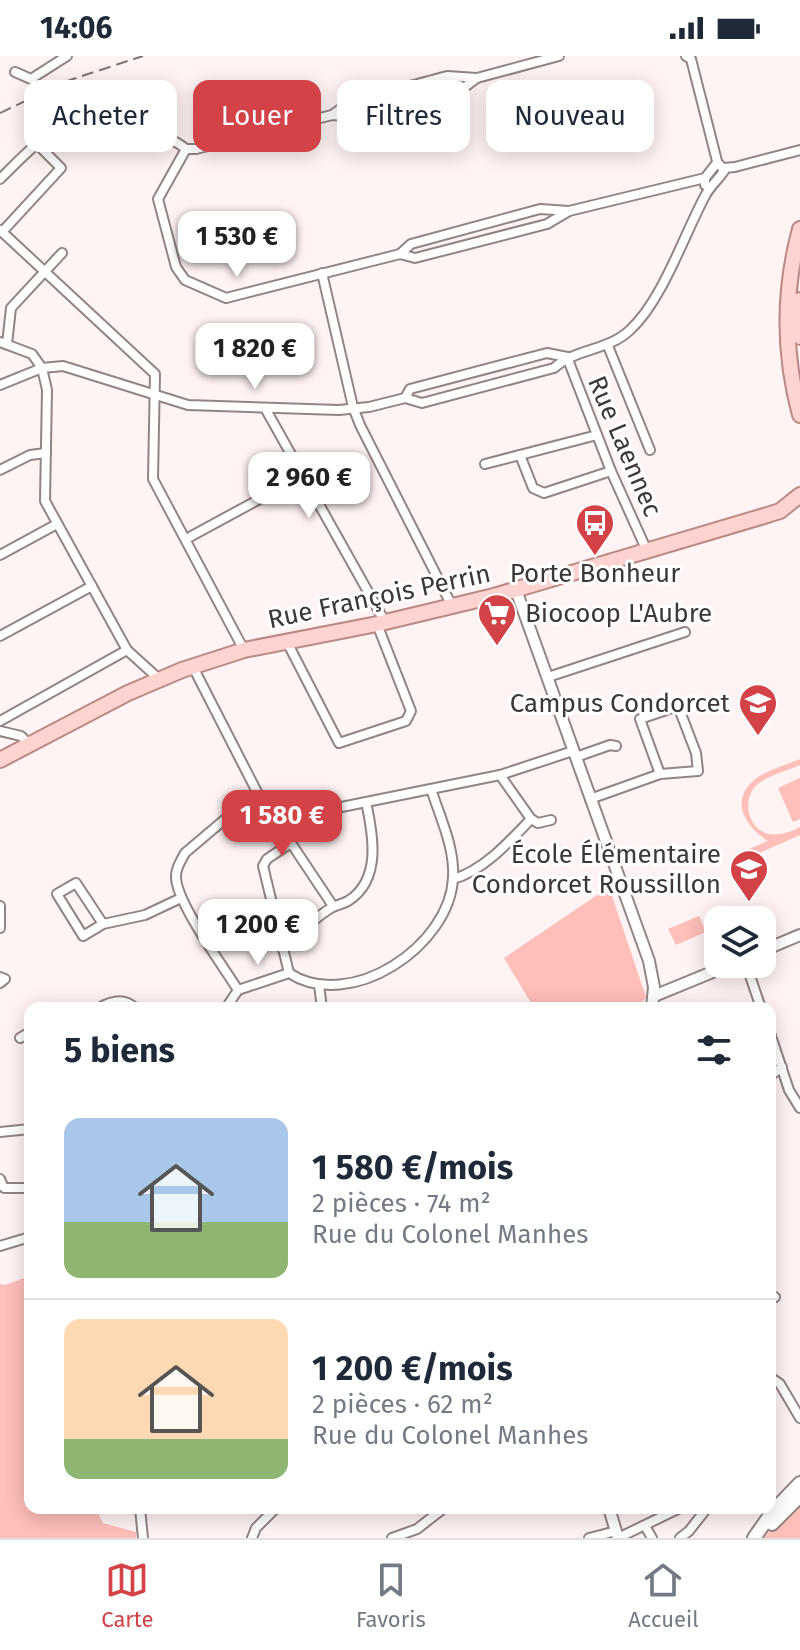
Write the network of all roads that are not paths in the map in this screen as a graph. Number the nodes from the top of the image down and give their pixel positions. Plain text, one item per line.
1 (67, 56) edge
2 (559, 56) edge
3 (686, 56) edge
4 (15, 72) dead end
5 (477, 78) junction
6 (332, 115) junction
7 (177, 143) edge
8 (186, 149) junction
9 (800, 150) edge
10 (29, 152) edge
11 (45, 152) edge
12 (722, 168) junction
13 (705, 178) junction
14 (0, 179) edge
15 (710, 187) junction
16 (569, 211) junction
17 (800, 229) edge
18 (1, 231) edge
19 (62, 253) dead end
20 (400, 254) junction
21 (44, 271) junction
22 (322, 273) junction
23 (800, 300) edge
24 (800, 337) edge
25 (4, 343) edge
26 (608, 346) junction
27 (567, 357) junction
28 (42, 368) junction
29 (0, 385) edge
30 (156, 396) junction
31 (405, 398) junction
32 (353, 407) junction
33 (265, 408) junction
34 (800, 415) edge
35 (597, 435) junction
36 (650, 450) dead end
37 (46, 453) junction
38 (520, 455) junction
39 (485, 464) dead end
40 (0, 470) edge
41 (611, 471) junction
42 (302, 476) junction
43 (800, 495) edge
44 (780, 511) junction
45 (800, 512) edge
46 (57, 524) junction
47 (186, 539) junction
48 (647, 551) junction
49 (0, 555) edge
50 (92, 586) junction
51 (516, 590) junction
52 (452, 606) junction
53 (381, 623) junction
54 (685, 632) dead end
55 (0, 636) edge
56 (287, 642) junction
57 (127, 650) junction
58 (244, 650) junction
59 (193, 667) junction
60 (548, 677) junction
61 (159, 679) junction
62 (0, 721) edge
63 (0, 731) edge
64 (29, 744) junction
65 (616, 746) dead end
66 (574, 754) junction
67 (0, 760) edge
68 (660, 774) junction
69 (500, 775) junction
70 (431, 789) junction
71 (257, 792) junction
72 (590, 799) junction
73 (366, 802) junction
74 (531, 819) junction
75 (277, 820) junction
76 (551, 820) dead end
77 (291, 843) junction
78 (453, 879) junction
79 (181, 898) junction
80 (0, 906) edge
81 (333, 906) junction
82 (103, 924) junction
83 (0, 928) edge
84 (800, 935) edge
85 (776, 945) edge
86 (283, 950) junction
87 (289, 973) junction
88 (0, 977) edge
89 (704, 977) edge
90 (751, 978) edge
91 (0, 983) edge
92 (319, 985) junction
93 (238, 990) junction
94 (230, 1002) edge
95 (321, 1002) edge
96 (653, 1002) edge
97 (759, 1002) edge
98 (24, 1036) edge
99 (20, 1038) dead end
100 (776, 1050) edge
101 (782, 1067) junction
102 (776, 1072) edge
103 (800, 1108) edge
104 (24, 1130) edge
105 (0, 1132) edge
106 (1, 1186) edge
107 (24, 1188) edge
108 (24, 1239) edge
109 (0, 1246) edge
110 (776, 1381) edge
111 (800, 1418) edge
112 (800, 1483) edge
113 (800, 1496) edge
114 (776, 1508) edge
115 (141, 1514) edge
116 (270, 1514) edge
117 (436, 1514) edge
118 (611, 1514) edge
119 (668, 1514) edge
120 (702, 1514) edge
121 (771, 1514) edge
122 (645, 1526) junction
123 (617, 1536) edge
124 (143, 1538) edge
125 (252, 1538) edge
126 (392, 1538) edge
127 (589, 1538) edge
128 (652, 1538) edge
129 (680, 1538) edge
130 (754, 1538) edge

1 - 4 street
2 - 5 street
3 - 12 street
5 - 6 street
5 - 6 street
6 - 8 street
7 - 8 street
8 - 22 street
9 - 12 street
10 - 14 street
11 - 18 street
12 - 13 street
12 - 15 street
13 - 15 street
13 - 16 street
15 - 26 street
16 - 20 street
16 - 20 street
17 - 34 main road
18 - 21 street
19 - 21 street
20 - 22 street
21 - 25 street
21 - 30 street
22 - 32 street
23 - 24 main road
25 - 28 street
26 - 27 street
26 - 36 street
27 - 31 street
27 - 31 street
27 - 35 street, Rue Laennec
28 - 29 street
28 - 30 street
28 - 37 street
30 - 33 street
30 - 47 street
31 - 32 street
32 - 33 street
32 - 52 street
33 - 42 street
35 - 38 street
35 - 41 street, Rue Laennec
37 - 40 street
37 - 46 street
38 - 39 street
38 - 41 street
41 - 48 street, Rue Laennec
42 - 47 street
42 - 53 street
43 - 44 main road, Rue François Perrin
44 - 45 main road, Rue François Perrin
44 - 48 main road, Rue François Perrin
46 - 49 street
46 - 50 street
47 - 58 street
48 - 51 main road, Rue François Perrin
50 - 55 street
50 - 57 street
51 - 52 main road, Rue François Perrin
51 - 60 street
52 - 53 main road, Rue François Perrin
53 - 56 main road, Rue François Perrin
53 - 56 street
54 - 60 street
56 - 58 main road, Rue François Perrin
57 - 61 street
57 - 62 street
58 - 59 main road, Rue François Perrin
59 - 61 main road, Rue François Perrin
59 - 71 street
60 - 66 street
61 - 64 main road, Rue François Perrin
63 - 64 street
64 - 67 main road, Rue François Perrin
65 - 66 street
66 - 69 street
66 - 72 street
68 - 68 street
68 - 72 street
69 - 70 street
69 - 74 street
70 - 73 street
70 - 78 street
71 - 75 street
71 - 79 street
72 - 96 street
73 - 75 street
73 - 81 street
74 - 76 street
74 - 78 street
75 - 77 street
77 - 81 street
77 - 86 street
78 - 92 street
79 - 82 street
79 - 93 street
80 - 83 street
81 - 86 street
82 - 82 street
84 - 85 street
86 - 87 street
87 - 92 street
87 - 93 street
88 - 91 street
89 - 96 street
90 - 97 street
92 - 95 street
93 - 94 street
98 - 99 street
100 - 101 street
101 - 102 street
101 - 103 street
104 - 105 street
106 - 107 street
108 - 109 street
110 - 111 street
112 - 114 main road
113 - 130 main road
115 - 124 street
116 - 125 street
117 - 126 street
118 - 123 street
119 - 122 street
120 - 129 street
121 - 130 main road
122 - 123 street
122 - 128 street
123 - 127 street

